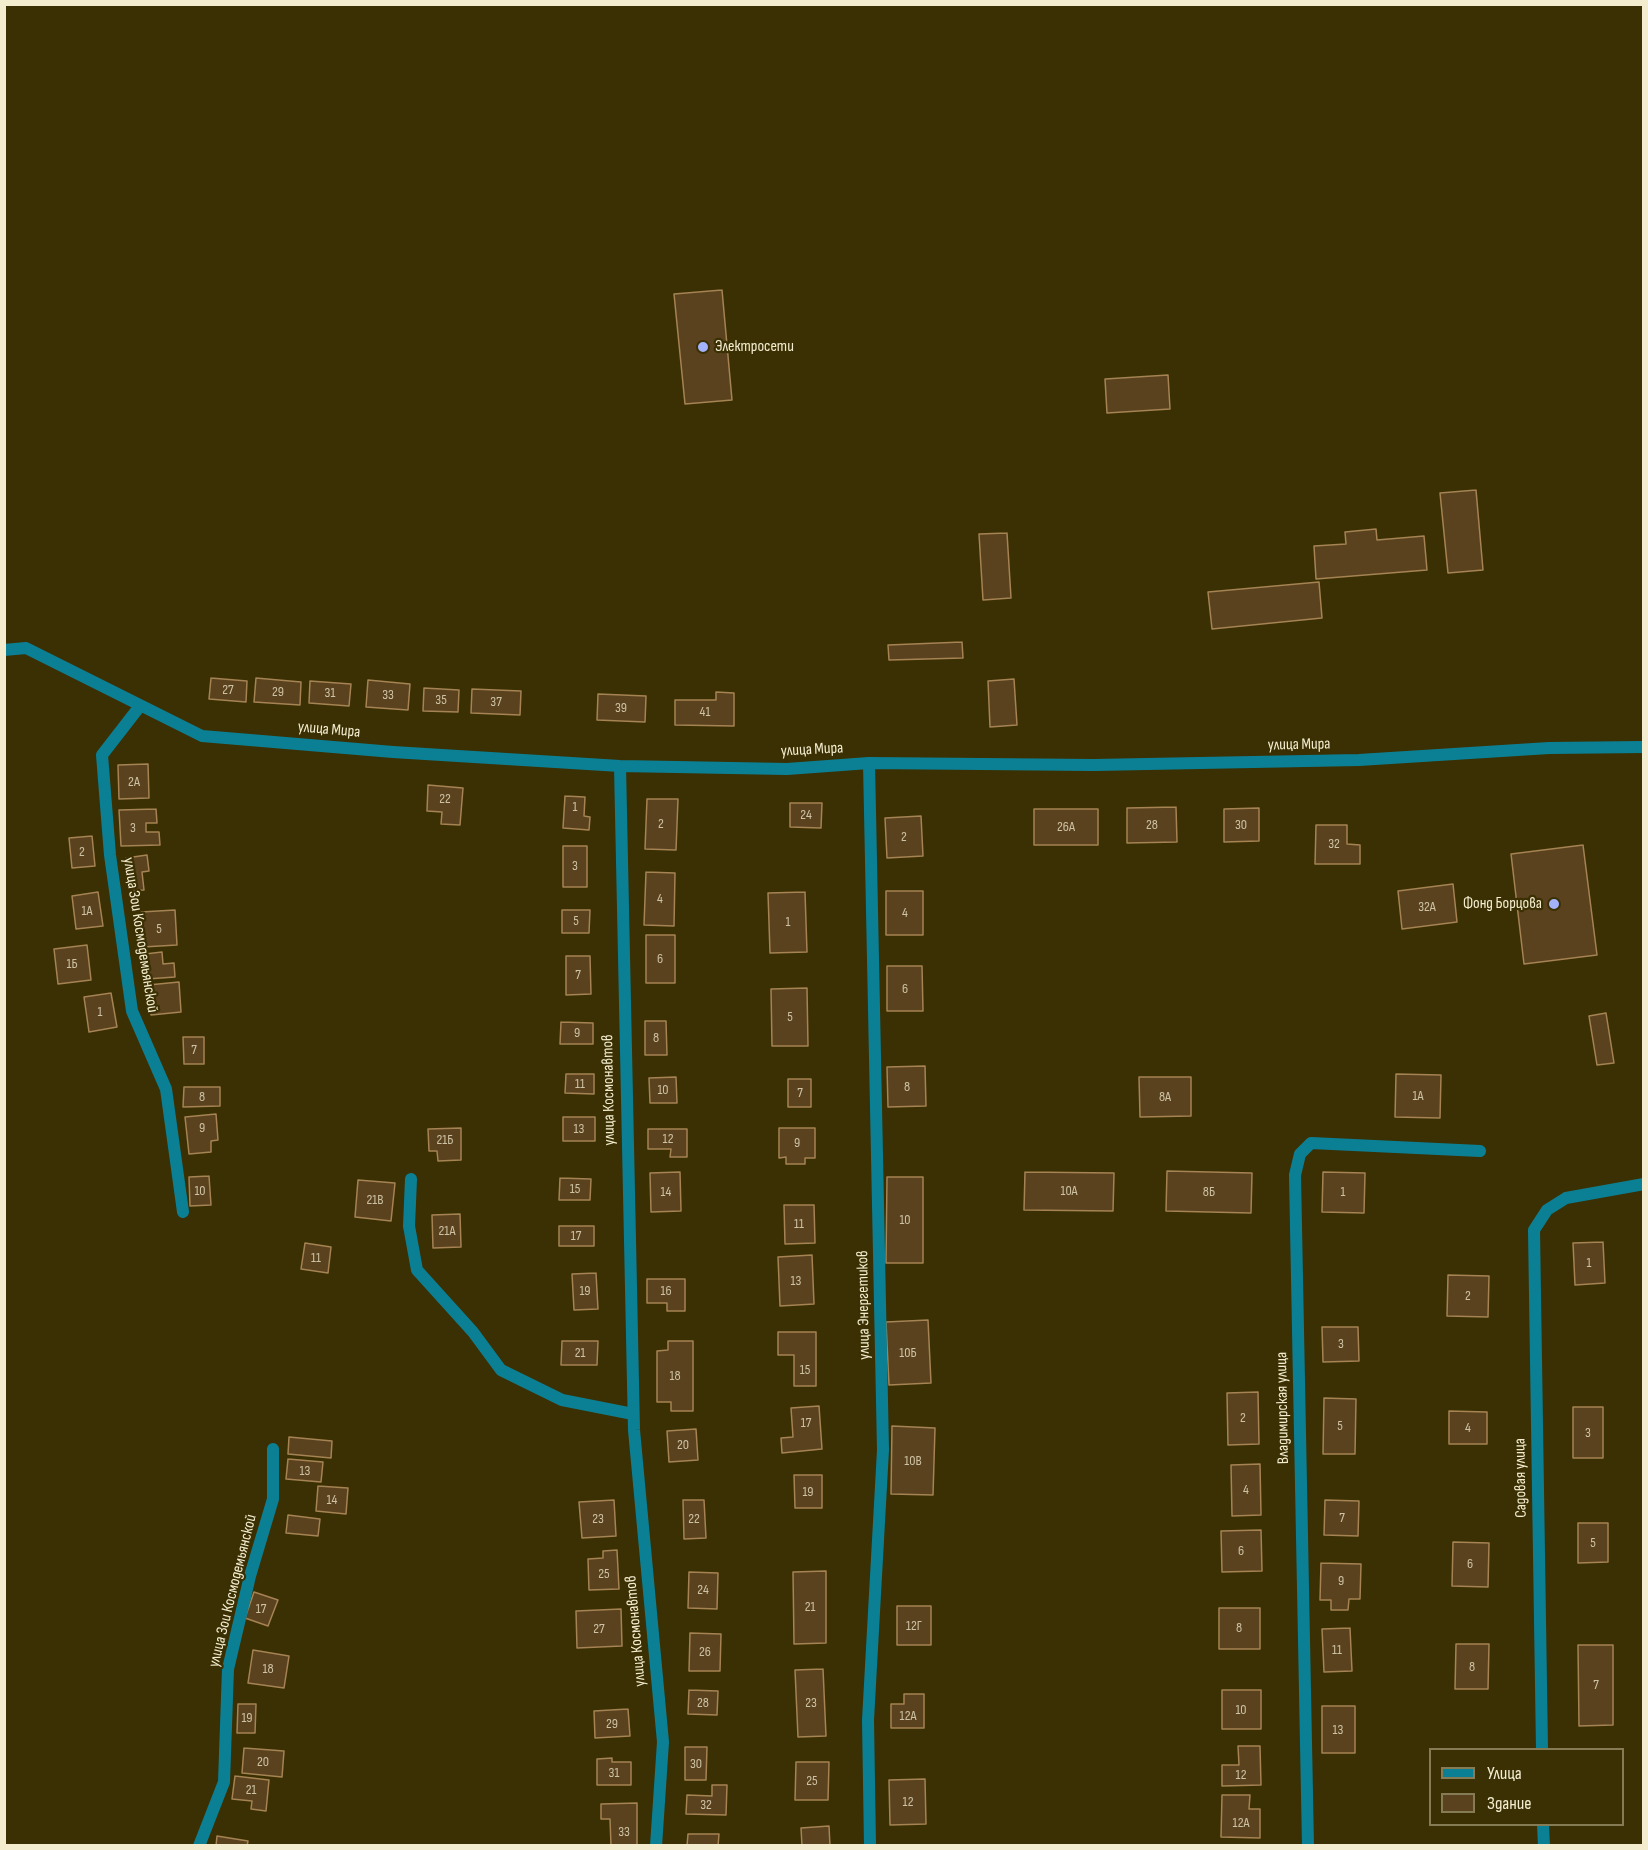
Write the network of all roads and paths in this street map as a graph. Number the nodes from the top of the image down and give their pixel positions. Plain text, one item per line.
1 (4, 650) edge
2 (140, 706) junction
3 (1644, 747) edge
4 (869, 764) junction
5 (620, 766) junction
6 (1480, 1151) dead end
7 (411, 1179) dead end
8 (1644, 1184) edge
9 (183, 1212) dead end
10 (633, 1414) junction
11 (273, 1449) dead end
12 (1542, 1748) edge
13 (1543, 1826) edge
14 (199, 1845) edge
15 (656, 1845) edge
16 (870, 1845) edge
17 (1308, 1845) edge
18 (1544, 1845) edge

1 - 2 street, улица Мира
2 - 5 street, улица Мира
2 - 9 street, улица Зои Космодемьянской
3 - 4 street, улица Мира
4 - 5 street, улица Мира
4 - 16 street, улица Энергетиков
5 - 10 street, улица Космонавтов
6 - 17 street, Владимирская улица
7 - 10 street
8 - 12 street, Садовая улица
10 - 15 street, улица Космонавтов
11 - 14 street, улица Зои Космодемьянской
13 - 18 street

